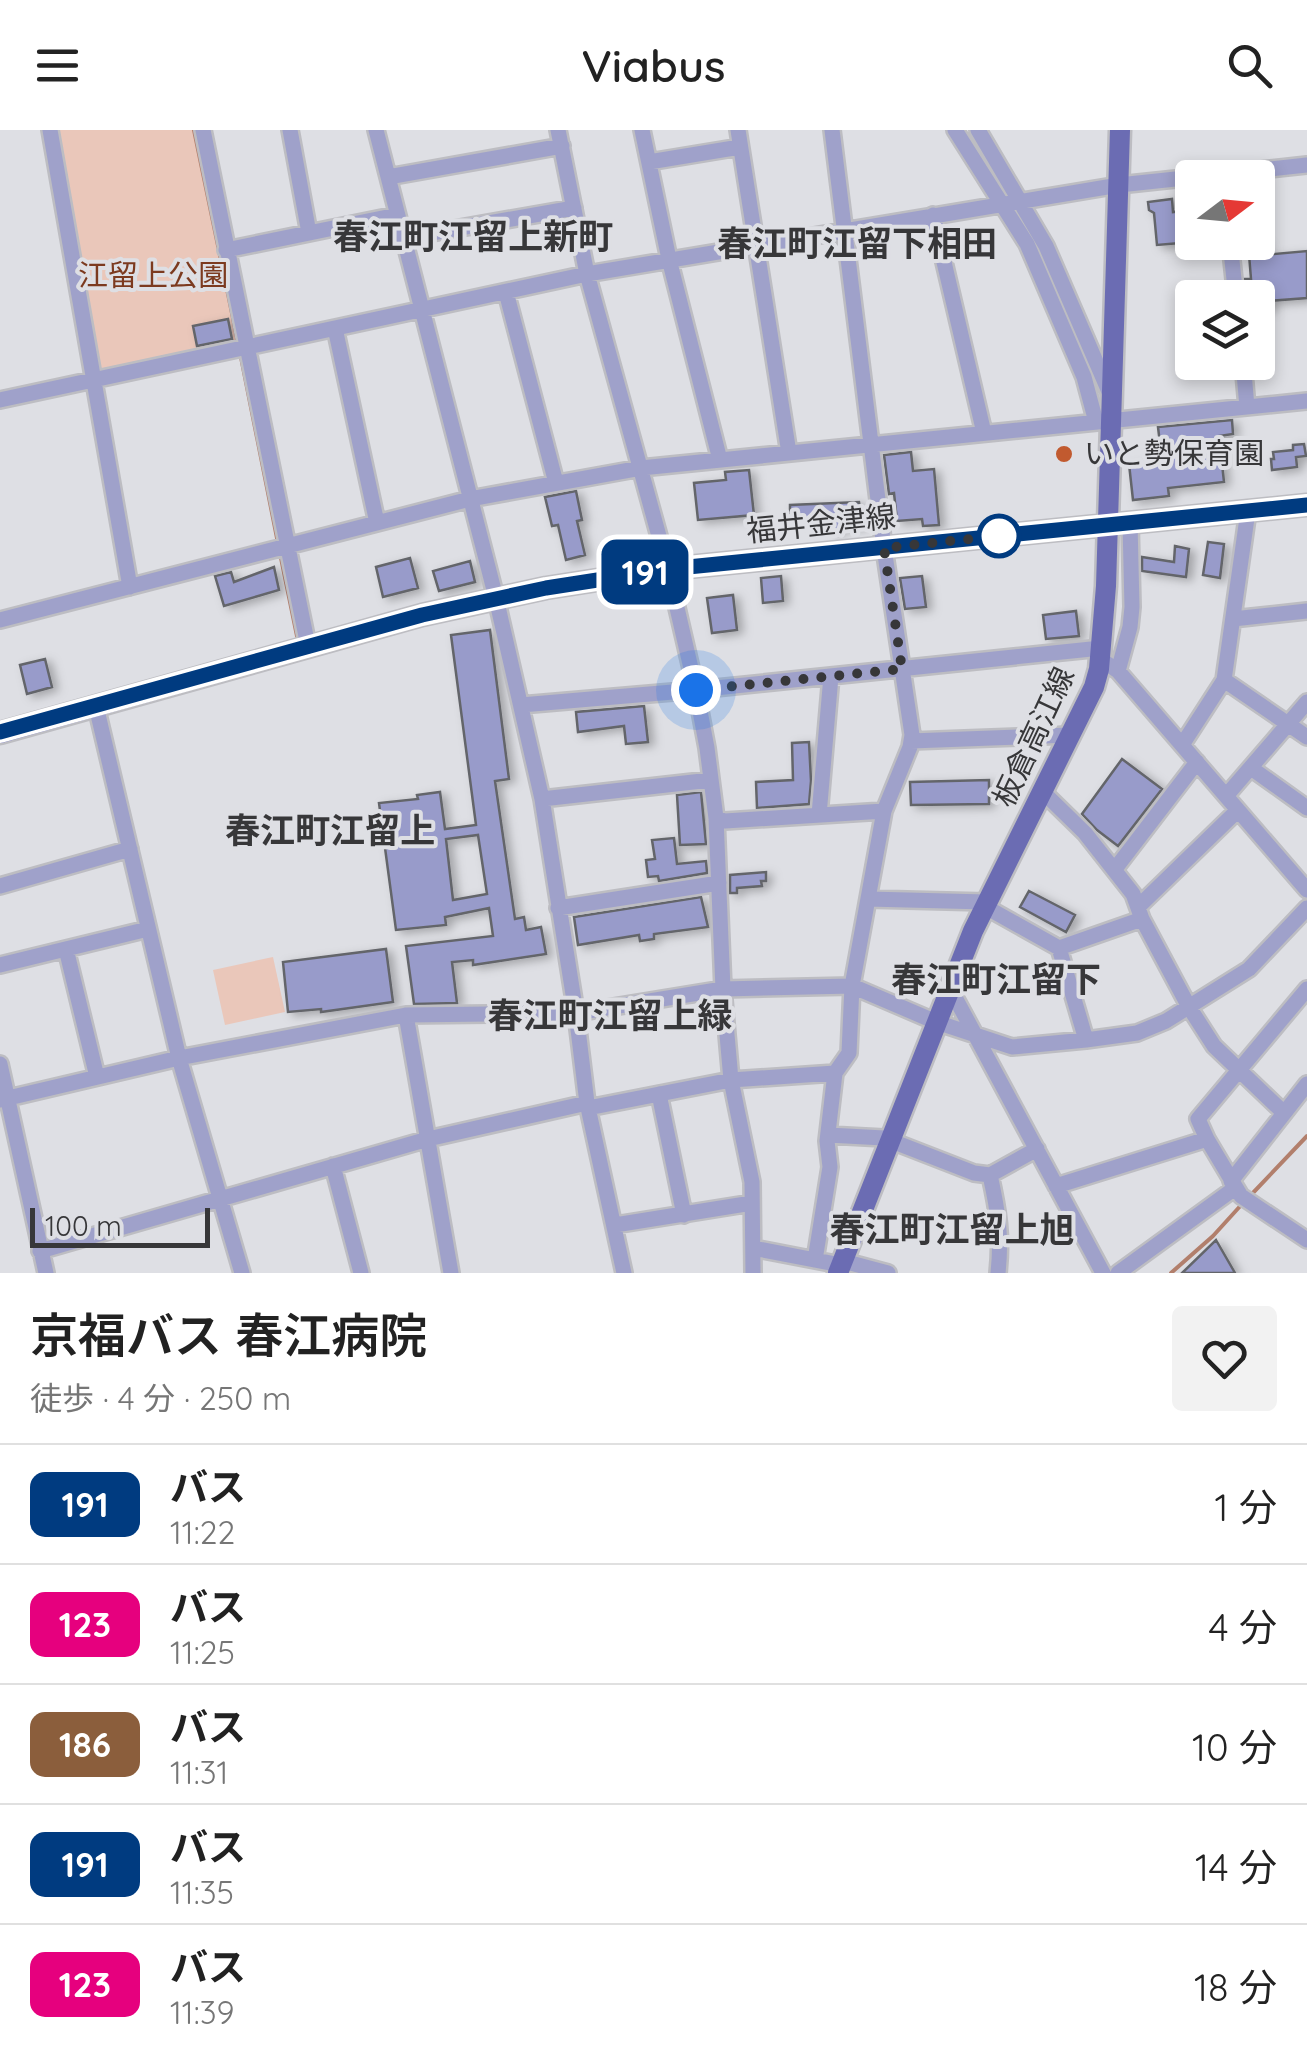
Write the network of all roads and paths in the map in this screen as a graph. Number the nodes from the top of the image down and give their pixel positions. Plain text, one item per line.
1 (50, 130) edge
2 (203, 130) edge
3 (290, 130) edge
4 (376, 130) edge
5 (642, 130) edge
6 (832, 130) edge
7 (955, 130) edge
8 (1120, 130) edge
9 (983, 131) edge
10 (560, 138) edge
11 (739, 138) edge
12 (649, 162) junction
13 (1307, 165) edge
14 (1275, 169) edge
15 (388, 176) junction
16 (1175, 180) edge
17 (1120, 185) junction
18 (1021, 201) junction
19 (1004, 204) junction
20 (574, 208) junction
21 (397, 215) junction
22 (933, 215) junction
23 (845, 230) junction
24 (310, 233) junction
25 (403, 238) junction
26 (756, 245) junction
27 (226, 250) junction
28 (668, 260) junction
29 (588, 274) junction
30 (506, 292) junction
31 (421, 310) junction
32 (336, 328) junction
33 (246, 347) junction
34 (94, 379) junction
35 (1245, 380) edge
36 (1111, 396) junction
37 (0, 400) edge
38 (1307, 401) edge
39 (1247, 407) junction
40 (1103, 421) junction
41 (984, 433) junction
42 (872, 444) junction
43 (789, 452) junction
44 (720, 460) junction
45 (641, 468) junction
46 (556, 483) junction
47 (470, 499) junction
48 (1307, 505) edge
49 (1248, 511) junction
50 (377, 523) junction
51 (1130, 523) junction
52 (1108, 525) junction
53 (287, 546) junction
54 (884, 548) junction
55 (668, 569) junction
56 (130, 586) junction
57 (496, 598) junction
58 (1307, 611) edge
59 (1233, 619) junction
60 (0, 620) edge
61 (308, 646) junction
62 (1100, 654) junction
63 (902, 669) junction
64 (1118, 671) junction
65 (831, 676) junction
66 (1224, 680) junction
67 (696, 690) junction
68 (1307, 702) edge
69 (520, 705) junction
70 (96, 706) junction
71 (1290, 724) junction
72 (0, 732) edge
73 (1070, 735) junction
74 (1307, 736) edge
75 (910, 740) junction
76 (1182, 746) junction
77 (1197, 762) junction
78 (1251, 768) junction
79 (711, 780) junction
80 (1042, 791) junction
81 (1226, 796) junction
82 (542, 799) junction
83 (1307, 808) edge
84 (1238, 810) junction
85 (884, 812) junction
86 (819, 815) junction
87 (716, 818) junction
88 (130, 850) junction
89 (1115, 869) junction
90 (719, 884) junction
91 (0, 886) edge
92 (1307, 890) edge
93 (868, 899) junction
94 (985, 904) junction
95 (558, 908) junction
96 (1307, 908) edge
97 (1140, 913) junction
98 (148, 929) junction
99 (1058, 948) junction
100 (66, 949) junction
101 (0, 964) edge
102 (852, 986) junction
103 (723, 988) junction
104 (1307, 989) edge
105 (951, 990) junction
106 (1189, 1007) junction
107 (576, 1013) junction
108 (406, 1015) junction
109 (936, 1022) junction
110 (975, 1034) junction
111 (1086, 1040) junction
112 (178, 1058) junction
113 (0, 1064) edge
114 (1239, 1070) junction
115 (836, 1073) junction
116 (97, 1077) junction
117 (731, 1080) junction
118 (1307, 1084) edge
119 (660, 1094) junction
120 (4, 1099) edge
121 (588, 1105) junction
122 (1284, 1113) junction
123 (828, 1135) junction
124 (428, 1139) junction
125 (1207, 1139) junction
126 (890, 1140) junction
127 (1037, 1149) junction
128 (332, 1166) junction
129 (990, 1175) junction
130 (1233, 1184) junction
131 (1056, 1186) junction
132 (220, 1198) junction
133 (752, 1203) junction
134 (684, 1215) junction
135 (614, 1225) junction
136 (1307, 1240) edge
137 (753, 1248) junction
138 (40, 1251) junction
139 (815, 1260) junction
140 (841, 1266) edge
141 (46, 1273) edge
142 (242, 1273) edge
143 (361, 1273) edge
144 (451, 1273) edge
145 (624, 1273) edge
146 (753, 1273) edge
147 (888, 1273) edge
148 (998, 1273) edge
149 (1103, 1273) edge
150 (1118, 1273) edge

1 - 34 street
2 - 27 street
3 - 24 street
4 - 15 street
5 - 12 street
6 - 23 street
7 - 19 street
8 - 17 main road, 板倉高江線
9 - 18 street
10 - 15 street
10 - 20 street
11 - 12 street
11 - 26 street
12 - 28 street
13 - 14 street
15 - 21 street
16 - 17 street
17 - 18 street
17 - 36 main road, 板倉高江線
18 - 19 street
18 - 36 street
19 - 22 street
19 - 40 street
20 - 25 street
20 - 29 street
21 - 24 street
21 - 25 street
22 - 23 street
22 - 41 street
23 - 26 street
23 - 42 street
24 - 27 street
25 - 31 street
26 - 28 street
26 - 43 street
27 - 33 street
28 - 29 street
28 - 44 street
29 - 30 street
29 - 45 street
30 - 31 street
30 - 46 street
31 - 32 street
31 - 47 street
32 - 33 street
32 - 50 street
33 - 34 street
33 - 53 street
34 - 37 street
34 - 56 street
35 - 39 street
36 - 40 main road, 板倉高江線
38 - 39 street
39 - 40 street
40 - 41 street
40 - 52 main road, 板倉高江線
41 - 42 street
42 - 43 street
42 - 54 street
43 - 44 street
44 - 45 street
45 - 46 street
45 - 55 street
46 - 47 street
47 - 50 street
47 - 57 street
48 - 49 main road, 福井金津線
49 - 51 main road, 福井金津線
49 - 59 street
50 - 53 street
51 - 52 main road, 福井金津線
51 - 64 street
52 - 54 main road, 福井金津線
52 - 62 main road, 板倉高江線
53 - 56 street
53 - 61 street
54 - 55 main road, 福井金津線
54 - 63 street
55 - 57 main road, 福井金津線
55 - 67 street
56 - 60 street
57 - 61 main road, 福井金津線
57 - 69 street
58 - 59 street
59 - 66 street
61 - 70 main road, 福井金津線
62 - 63 street
62 - 64 street
62 - 73 main road, 板倉高江線
63 - 65 street
63 - 75 street
64 - 76 street
65 - 67 street
65 - 86 street
66 - 71 street
66 - 76 street
67 - 69 street
67 - 79 street
68 - 71 street
69 - 82 street
70 - 72 main road, 福井金津線
70 - 88 street
71 - 74 street
71 - 78 street
73 - 75 street
73 - 80 main road, 板倉高江線
75 - 85 street
76 - 77 street
77 - 81 street
77 - 89 street
78 - 81 street
78 - 83 street
79 - 82 street
79 - 87 street
80 - 89 street
80 - 94 main road, 板倉高江線
81 - 84 street
82 - 95 street
84 - 92 street
84 - 97 street
85 - 86 street
85 - 93 street
86 - 87 street
87 - 90 street
88 - 91 street
88 - 98 street
89 - 97 street
90 - 95 street
90 - 103 street
93 - 94 street
93 - 102 street
94 - 99 street
94 - 105 main road, 板倉高江線
95 - 107 street
96 - 106 street
97 - 99 street
97 - 106 street
98 - 100 street
98 - 112 street
99 - 111 street
100 - 101 street
100 - 116 street
102 - 103 street
102 - 109 street
102 - 115 street
103 - 107 street
103 - 117 street
104 - 114 street
105 - 109 main road, 板倉高江線
105 - 110 street
106 - 111 street
106 - 114 street
107 - 108 street
107 - 121 street
108 - 112 street
108 - 124 street
109 - 110 street
109 - 126 main road, 板倉高江線
110 - 111 street
110 - 127 street
112 - 116 street
112 - 132 street
113 - 120 street
114 - 122 street
114 - 125 street
115 - 117 street
115 - 123 street
116 - 120 street
117 - 119 street
117 - 133 street
118 - 122 street
119 - 121 street
119 - 134 street
120 - 138 street
121 - 124 street
121 - 135 street
122 - 130 street
123 - 126 street
123 - 139 street
124 - 128 street
124 - 144 street
125 - 130 street
125 - 131 street
126 - 129 street
126 - 140 main road, 板倉高江線
127 - 129 street
127 - 131 street
128 - 132 street
128 - 143 street
129 - 148 street
130 - 136 street
130 - 150 street
131 - 149 street
132 - 138 street
132 - 142 street
133 - 134 street
133 - 137 street
134 - 135 street
135 - 145 street
137 - 139 street
137 - 146 street
138 - 141 street
139 - 140 street
140 - 147 street

